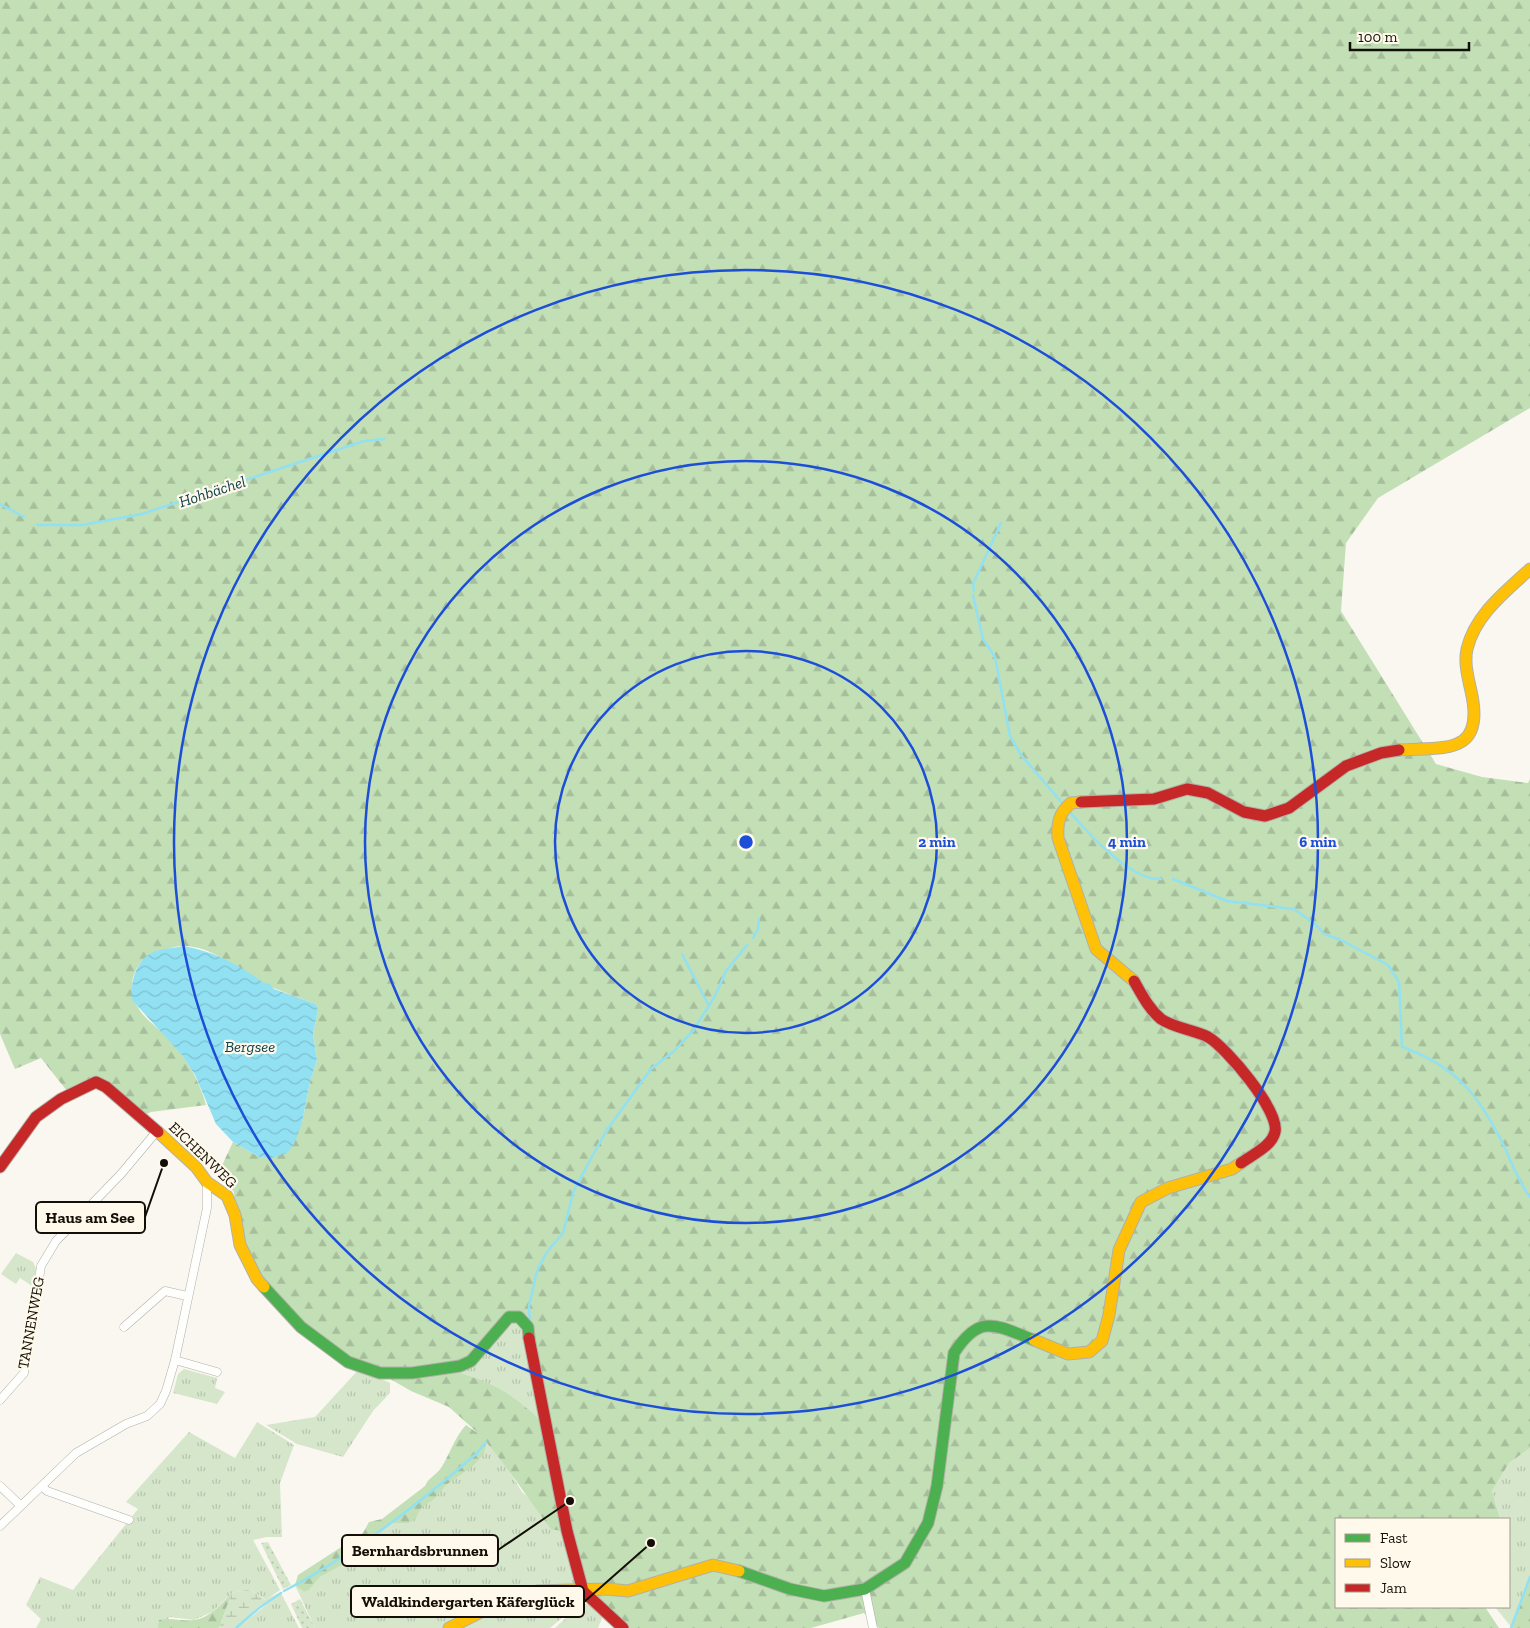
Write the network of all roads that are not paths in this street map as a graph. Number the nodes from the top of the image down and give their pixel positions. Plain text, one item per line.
1 (1530, 569) edge
2 (156, 1131) junction
3 (0, 1167) edge
4 (207, 1182) junction
5 (187, 1296) junction
6 (124, 1327) dead end
7 (175, 1360) junction
8 (216, 1372) dead end
9 (0, 1400) edge
10 (0, 1486) edge
11 (42, 1486) junction
12 (20, 1505) junction
13 (129, 1520) dead end
14 (0, 1526) edge
15 (865, 1589) junction
16 (582, 1591) junction
17 (449, 1628) edge
18 (623, 1628) edge
19 (872, 1628) edge

1 - 15 street
2 - 3 street, EICHENWEG
2 - 4 street, EICHENWEG
2 - 9 street, TANNENWEG
4 - 5 street
4 - 16 street, EICHENWEG
5 - 6 street
5 - 7 street
7 - 8 street
7 - 11 street
10 - 12 street
11 - 12 street
11 - 13 street
12 - 14 street
15 - 16 street
15 - 19 street
16 - 17 street
16 - 18 street

